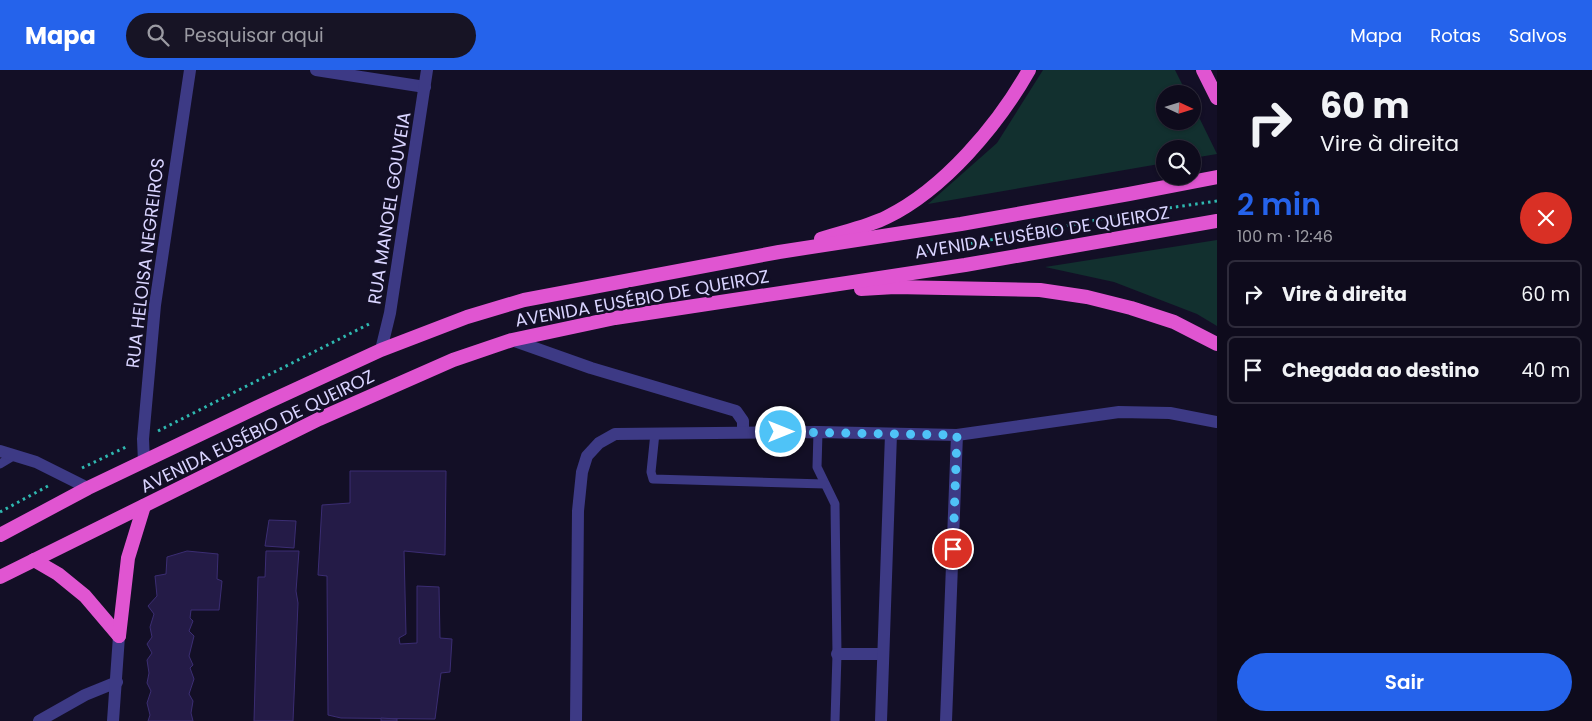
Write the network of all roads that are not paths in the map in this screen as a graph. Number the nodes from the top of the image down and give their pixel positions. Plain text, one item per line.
1 (190, 70) edge
2 (316, 70) edge
3 (427, 70) edge
4 (1029, 70) edge
5 (1203, 70) edge
6 (425, 87) junction
7 (1217, 98) edge
8 (1217, 177) edge
9 (1217, 221) edge
10 (779, 252) junction
11 (782, 293) junction
12 (512, 340) junction
13 (1217, 344) edge
14 (381, 350) junction
15 (1217, 422) edge
16 (743, 432) junction
17 (818, 432) junction
18 (655, 433) junction
19 (891, 434) junction
20 (957, 435) junction
21 (0, 450) edge
22 (15, 456) junction
23 (144, 462) junction
24 (0, 464) edge
25 (824, 484) junction
26 (88, 488) junction
27 (144, 506) junction
28 (0, 535) edge
29 (34, 560) junction
30 (0, 577) edge
31 (119, 636) junction
32 (837, 654) junction
33 (883, 654) junction
34 (117, 682) junction
35 (38, 721) edge
36 (113, 721) edge
37 (576, 721) edge
38 (835, 721) edge
39 (881, 721) edge
40 (946, 721) edge

1 - 23 street, RUA HELOISA NEGREIROS
2 - 6 street
3 - 6 street, RUA MANOEL GOUVEIA
4 - 10 highway
5 - 7 highway
6 - 14 street, RUA MANOEL GOUVEIA
8 - 10 highway, AVENIDA EUSÉBIO DE QUEIROZ
9 - 11 highway, AVENIDA EUSÉBIO DE QUEIROZ
10 - 14 highway, AVENIDA EUSÉBIO DE QUEIROZ
11 - 12 highway, AVENIDA EUSÉBIO DE QUEIROZ
11 - 13 highway
12 - 16 street
12 - 27 highway, AVENIDA EUSÉBIO DE QUEIROZ
14 - 23 highway, AVENIDA EUSÉBIO DE QUEIROZ
15 - 20 street
16 - 17 street
16 - 18 street
17 - 19 street
17 - 25 lane
18 - 25 lane
18 - 37 street
19 - 20 street
19 - 33 street
20 - 40 street
21 - 22 street
22 - 24 lane
22 - 26 street
23 - 26 highway, AVENIDA EUSÉBIO DE QUEIROZ
25 - 32 lane
26 - 28 highway, AVENIDA EUSÉBIO DE QUEIROZ
27 - 29 highway, AVENIDA EUSÉBIO DE QUEIROZ
27 - 31 highway
29 - 30 highway, AVENIDA EUSÉBIO DE QUEIROZ
29 - 31 highway
31 - 34 street
32 - 33 street
32 - 38 lane
33 - 39 street
34 - 35 street
34 - 36 street

